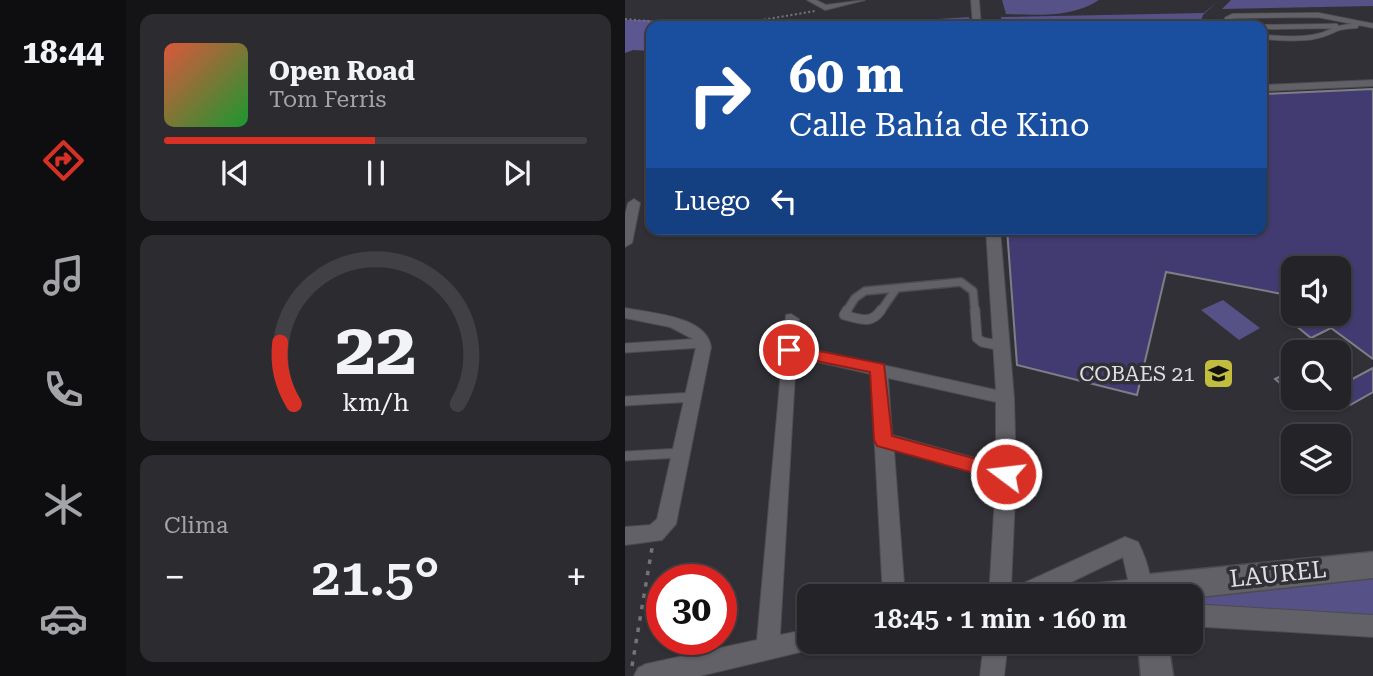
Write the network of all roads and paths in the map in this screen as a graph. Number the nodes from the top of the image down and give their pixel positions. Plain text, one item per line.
1 (811, 0) edge
2 (861, 0) edge
3 (975, 0) edge
4 (825, 8) junction
5 (625, 19) edge
6 (658, 21) edge
7 (751, 21) edge
8 (977, 21) edge
9 (1229, 21) edge
10 (1335, 26) junction
11 (1371, 26) edge
12 (1267, 27) edge
13 (1267, 37) edge
14 (1373, 83) edge
15 (1267, 88) edge
16 (630, 203) edge
17 (993, 235) edge
18 (625, 243) edge
19 (896, 289) junction
20 (625, 313) edge
21 (791, 319) dead end
22 (704, 343) junction
23 (1002, 346) junction
24 (625, 348) edge
25 (789, 350) junction
26 (879, 368) junction
27 (694, 397) junction
28 (1005, 398) junction
29 (625, 401) edge
30 (883, 440) junction
31 (683, 453) junction
32 (625, 456) edge
33 (1006, 474) junction
34 (655, 534) junction
35 (625, 536) edge
36 (1373, 565) edge
37 (893, 584) edge
38 (1001, 584) edge
39 (1045, 584) edge
40 (1141, 584) edge
41 (1203, 586) edge
42 (1203, 616) edge
43 (1373, 626) edge
44 (797, 643) edge
45 (768, 649) junction
46 (995, 654) edge
47 (1154, 654) edge
48 (630, 676) edge
49 (646, 676) edge
50 (992, 676) edge
51 (1156, 676) edge

1 - 4 street
2 - 4 street
3 - 8 street
4 - 7 path
5 - 6 path
9 - 11 lane
10 - 11 lane
10 - 12 lane
10 - 13 lane
14 - 15 street
16 - 18 street
17 - 23 street
19 - 19 lane
19 - 23 lane
20 - 22 street
21 - 25 street
22 - 24 lane
22 - 27 street
23 - 28 street
25 - 26 street
25 - 45 street
26 - 28 street
26 - 30 street
27 - 29 lane
27 - 31 street
28 - 33 street
30 - 33 street
30 - 37 street
31 - 32 lane
31 - 34 street
33 - 38 street
34 - 35 street
34 - 48 path
36 - 41 street, LAUREL
39 - 40 street
42 - 43 street
44 - 45 street
45 - 49 street
46 - 50 street
47 - 51 street

